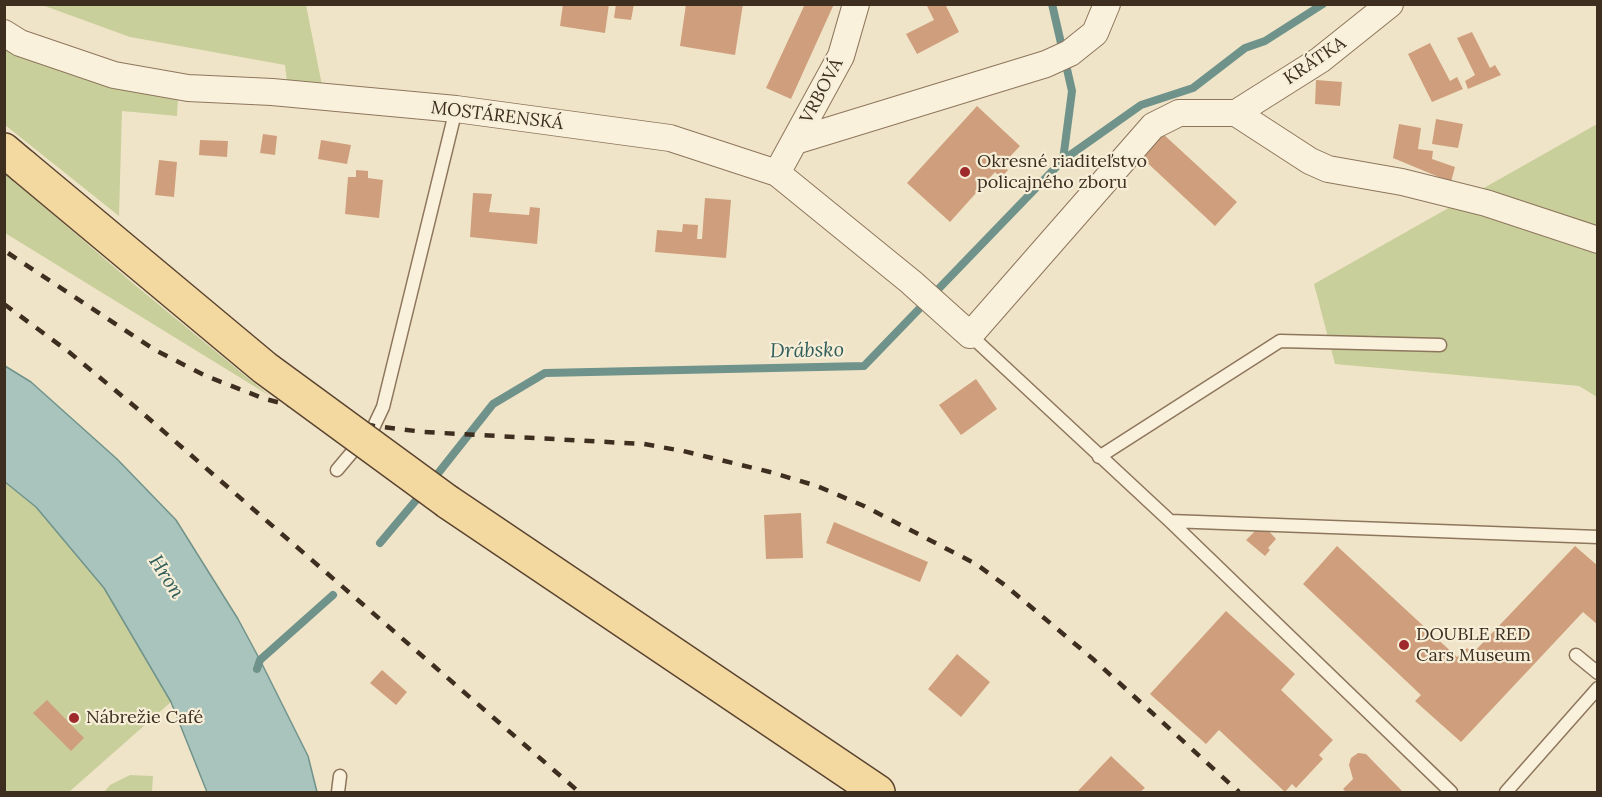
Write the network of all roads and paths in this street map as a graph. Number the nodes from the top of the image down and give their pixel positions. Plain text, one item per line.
1 (856, 4) edge
2 (1107, 4) edge
3 (1390, 4) edge
4 (4, 33) edge
5 (456, 110) junction
6 (1236, 113) junction
7 (795, 141) junction
8 (14, 158) edge
9 (777, 172) junction
10 (1598, 240) edge
11 (970, 335) junction
12 (1440, 345) dead end
13 (1099, 457) junction
14 (337, 470) dead end
15 (1170, 521) junction
16 (1598, 537) edge
17 (1576, 654) dead end
18 (1598, 673) edge
19 (1598, 688) edge
20 (340, 776) dead end
21 (338, 792) edge
22 (878, 792) edge
23 (1451, 792) edge
24 (1506, 792) edge

1 - 7 street, VRBOVÁ
2 - 7 street
3 - 6 street, KRÁTKA
4 - 5 street, MOSTÁRENSKÁ
5 - 9 street, MOSTÁRENSKÁ
5 - 14 lane
6 - 10 street
6 - 11 street
7 - 9 street, VRBOVÁ
8 - 22 main road, bridge
9 - 11 street, MOSTÁRENSKÁ
11 - 13 lane
12 - 13 lane
13 - 15 lane
15 - 16 lane
15 - 23 lane
17 - 18 lane
19 - 24 lane
20 - 21 lane

